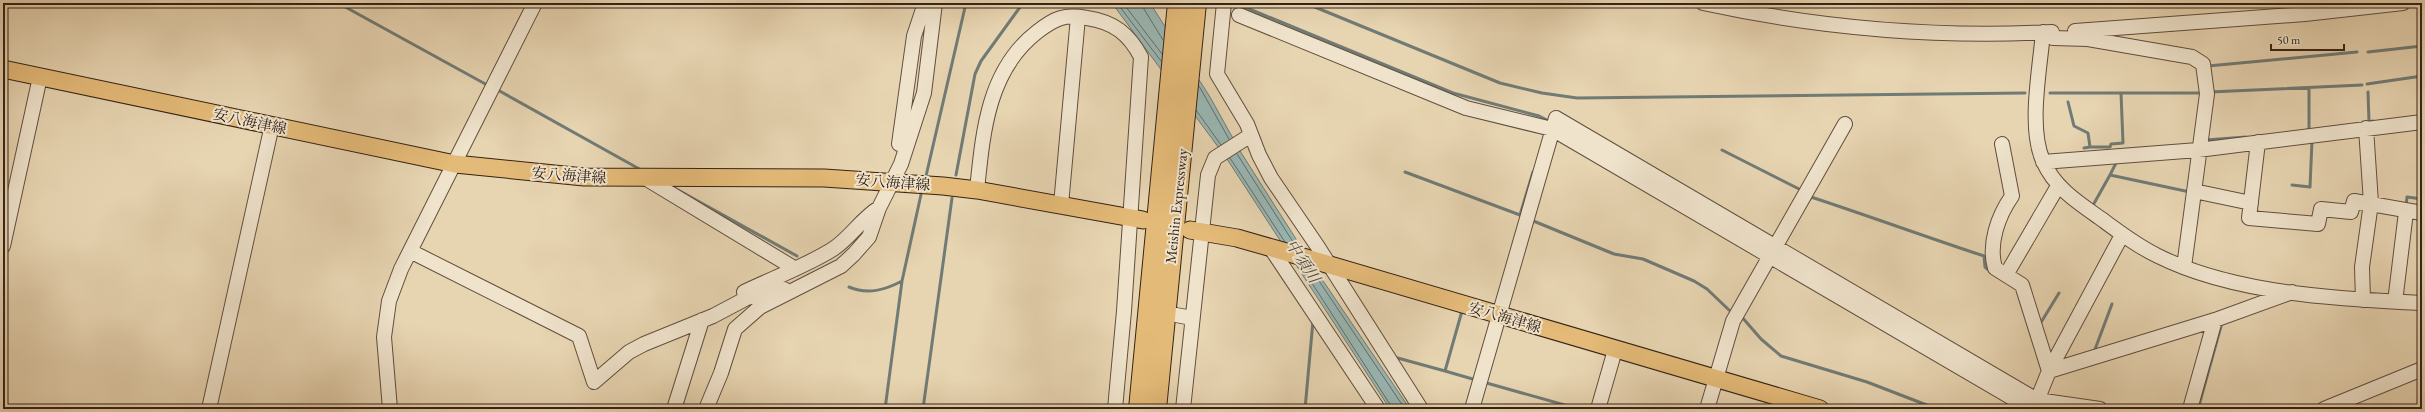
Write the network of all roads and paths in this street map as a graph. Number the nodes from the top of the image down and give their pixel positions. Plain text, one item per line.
1 (535, 3) edge
2 (925, 3) edge
3 (935, 3) edge
4 (1178, 3) edge
5 (1196, 3) edge
6 (1224, 3) edge
7 (1703, 3) edge
8 (2403, 3) edge
9 (1239, 15) dead end
10 (1078, 16) junction
11 (2043, 32) junction
12 (3, 69) edge
13 (40, 77) junction
14 (2422, 122) edge
15 (1845, 124) dead end
16 (272, 125) junction
17 (2366, 128) junction
18 (1552, 130) junction
19 (1248, 137) junction
20 (2258, 142) junction
21 (2002, 144) dead end
22 (2198, 150) junction
23 (2043, 162) junction
24 (455, 164) junction
25 (646, 178) junction
26 (892, 182) junction
27 (2058, 186) junction
28 (978, 190) junction
29 (2194, 191) junction
30 (2251, 203) junction
31 (2371, 203) junction
32 (1061, 205) junction
33 (879, 208) junction
34 (2406, 212) junction
35 (2422, 213) edge
36 (1136, 218) junction
37 (1195, 231) junction
38 (2122, 235) junction
39 (3, 246) edge
40 (1275, 248) junction
41 (412, 252) junction
42 (1773, 252) junction
43 (1325, 263) junction
44 (2184, 267) junction
45 (794, 268) junction
46 (2006, 275) junction
47 (794, 287) junction
48 (2293, 292) junction
49 (2363, 300) junction
50 (2395, 302) junction
51 (2422, 303) edge
52 (1124, 311) junction
53 (1139, 312) dead end
54 (1176, 315) dead end
55 (1498, 315) junction
56 (707, 318) junction
57 (1192, 318) junction
58 (2215, 320) junction
59 (1615, 350) junction
60 (2422, 369) edge
61 (2049, 371) junction
62 (1716, 380) junction
63 (1370, 403) edge
64 (2034, 406) edge
65 (209, 409) edge
66 (390, 409) edge
67 (674, 409) edge
68 (706, 409) edge
69 (1115, 409) edge
70 (1139, 409) edge
71 (1156, 409) edge
72 (1183, 409) edge
73 (1378, 409) edge
74 (1420, 409) edge
75 (1472, 409) edge
76 (1598, 409) edge
77 (1707, 409) edge
78 (1820, 409) edge
79 (2100, 409) edge
80 (2190, 409) edge
81 (2324, 409) edge

1 - 24 street
2 - 26 street
3 - 26 street
4 - 70 highway, Meishin Expressway
5 - 71 highway, Meishin Expressway
6 - 19 street
7 - 11 street
8 - 11 street
9 - 18 street
10 - 28 street
10 - 32 street
10 - 36 street
11 - 22 street
11 - 23 street
12 - 13 main road, 安八海津線
13 - 16 main road, 安八海津線
13 - 39 street
14 - 17 street
15 - 42 street
16 - 24 main road, 安八海津線
16 - 65 street
17 - 20 street
17 - 31 street
18 - 42 street
18 - 55 street
19 - 37 street
19 - 43 street
20 - 22 street
20 - 30 street
21 - 46 street
22 - 23 street
22 - 29 street
23 - 27 street
24 - 25 main road, 安八海津線
24 - 41 street
25 - 26 main road, 安八海津線
25 - 45 street
26 - 28 main road, 安八海津線
26 - 33 street
27 - 38 street
27 - 46 street
28 - 32 main road, 安八海津線
29 - 30 street
29 - 44 street
30 - 31 street
31 - 34 street
31 - 49 street
32 - 36 main road, 安八海津線
33 - 45 street
33 - 47 street
34 - 35 street
34 - 50 street
36 - 52 street
37 - 40 main road, 安八海津線
37 - 57 street
38 - 44 street
38 - 61 street
40 - 43 main road, 安八海津線
40 - 63 street
41 - 56 street
41 - 66 street
42 - 62 street
42 - 64 street
43 - 55 main road, 安八海津線
43 - 74 street
44 - 48 street
45 - 56 street
46 - 61 street
47 - 56 street
47 - 68 street
48 - 49 street
48 - 58 street
49 - 50 street
50 - 51 street
52 - 53 street
52 - 69 street
54 - 57 street
55 - 59 main road, 安八海津線
55 - 75 street
56 - 67 street
57 - 72 street
58 - 61 street
58 - 80 street
59 - 62 main road, 安八海津線
59 - 76 street
60 - 81 street
61 - 64 street
62 - 77 street
62 - 78 main road, 安八海津線
63 - 73 street
64 - 79 street

